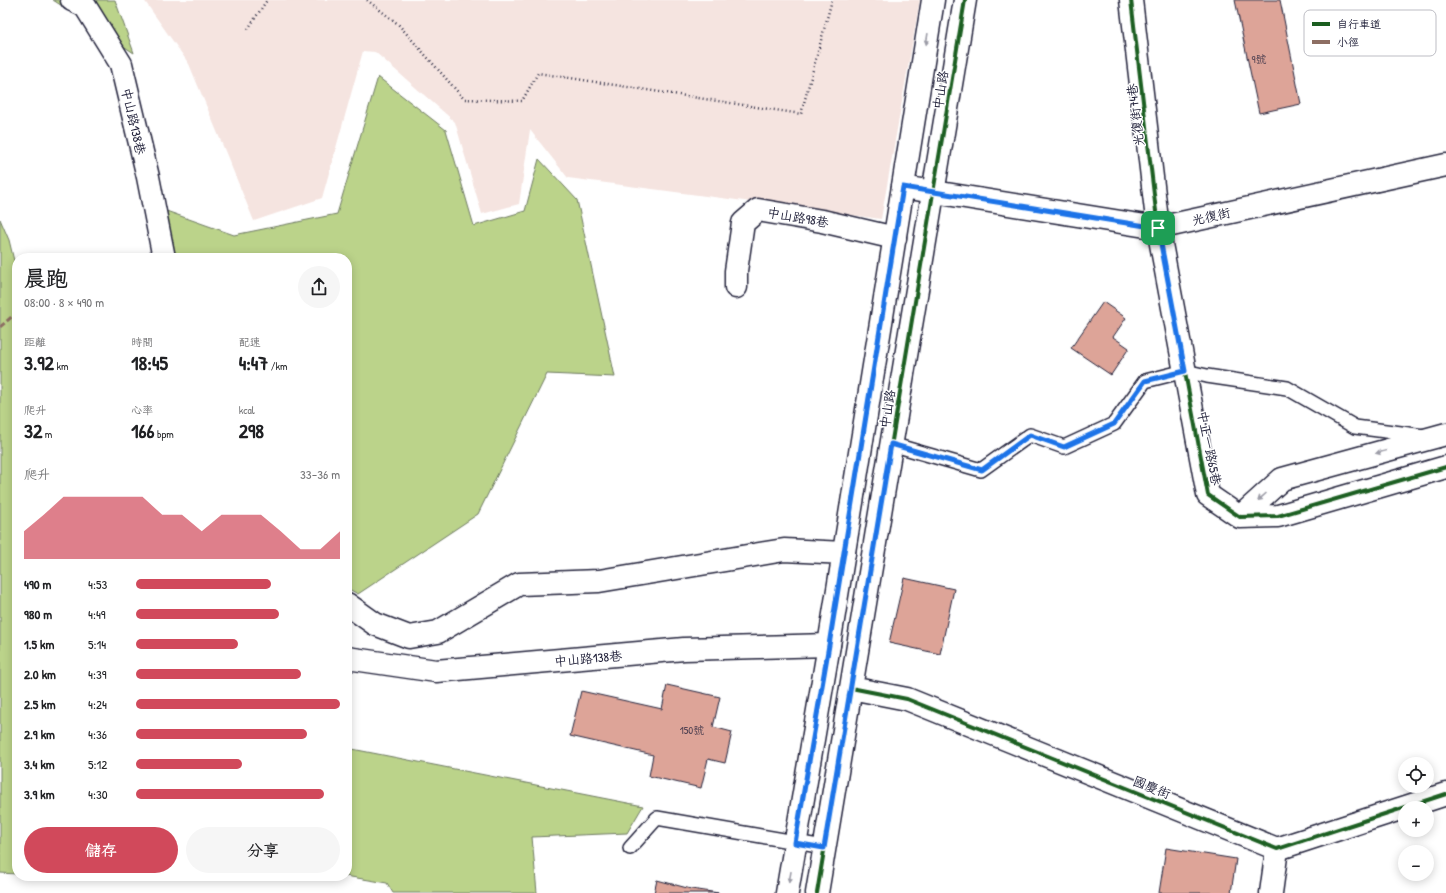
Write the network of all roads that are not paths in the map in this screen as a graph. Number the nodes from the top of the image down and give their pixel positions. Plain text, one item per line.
1 (72, 0) edge
2 (933, 0) edge
3 (965, 0) edge
4 (1131, 0) edge
5 (1446, 165) edge
6 (903, 187) junction
7 (933, 191) junction
8 (1158, 228) junction
9 (895, 238) junction
10 (163, 253) edge
11 (736, 287) dead end
12 (1185, 371) junction
13 (1441, 436) edge
14 (891, 444) junction
15 (1446, 468) edge
16 (1240, 517) junction
17 (844, 553) junction
18 (352, 608) edge
19 (829, 645) junction
20 (352, 659) edge
21 (851, 688) junction
22 (1446, 794) edge
23 (795, 843) junction
24 (630, 848) dead end
25 (824, 848) junction
26 (1277, 849) junction
27 (787, 893) edge
28 (817, 893) edge
29 (1271, 893) edge

1 - 10 street, 中山路138巷
2 -> 6 street, 中山路
3 - 7 street, 中山路
4 - 8 street, 光復街74巷
5 - 8 street, 光復街
6 - 7 street, 光復街
6 - 9 street, 中山路
7 - 8 street, 光復街
7 - 14 street, 中山路
8 - 12 street, 中正一路65巷
9 - 11 street, 中山路98巷
9 - 17 street, 中山路
12 - 13 lane
12 - 14 lane
12 - 16 street, 中正一路65巷
13 -> 16 street
14 - 21 street, 中山路
15 - 16 street
17 - 18 street
17 - 19 street, 中山路
19 - 20 street, 中山路138巷
19 - 21 street
19 - 23 street, 中山路
21 - 25 street, 中山路
21 - 26 street, 國慶街
22 - 26 street
23 - 24 lane
23 - 25 lane
23 -> 27 street, 中山路
25 - 28 street, 中山路
26 - 29 street

